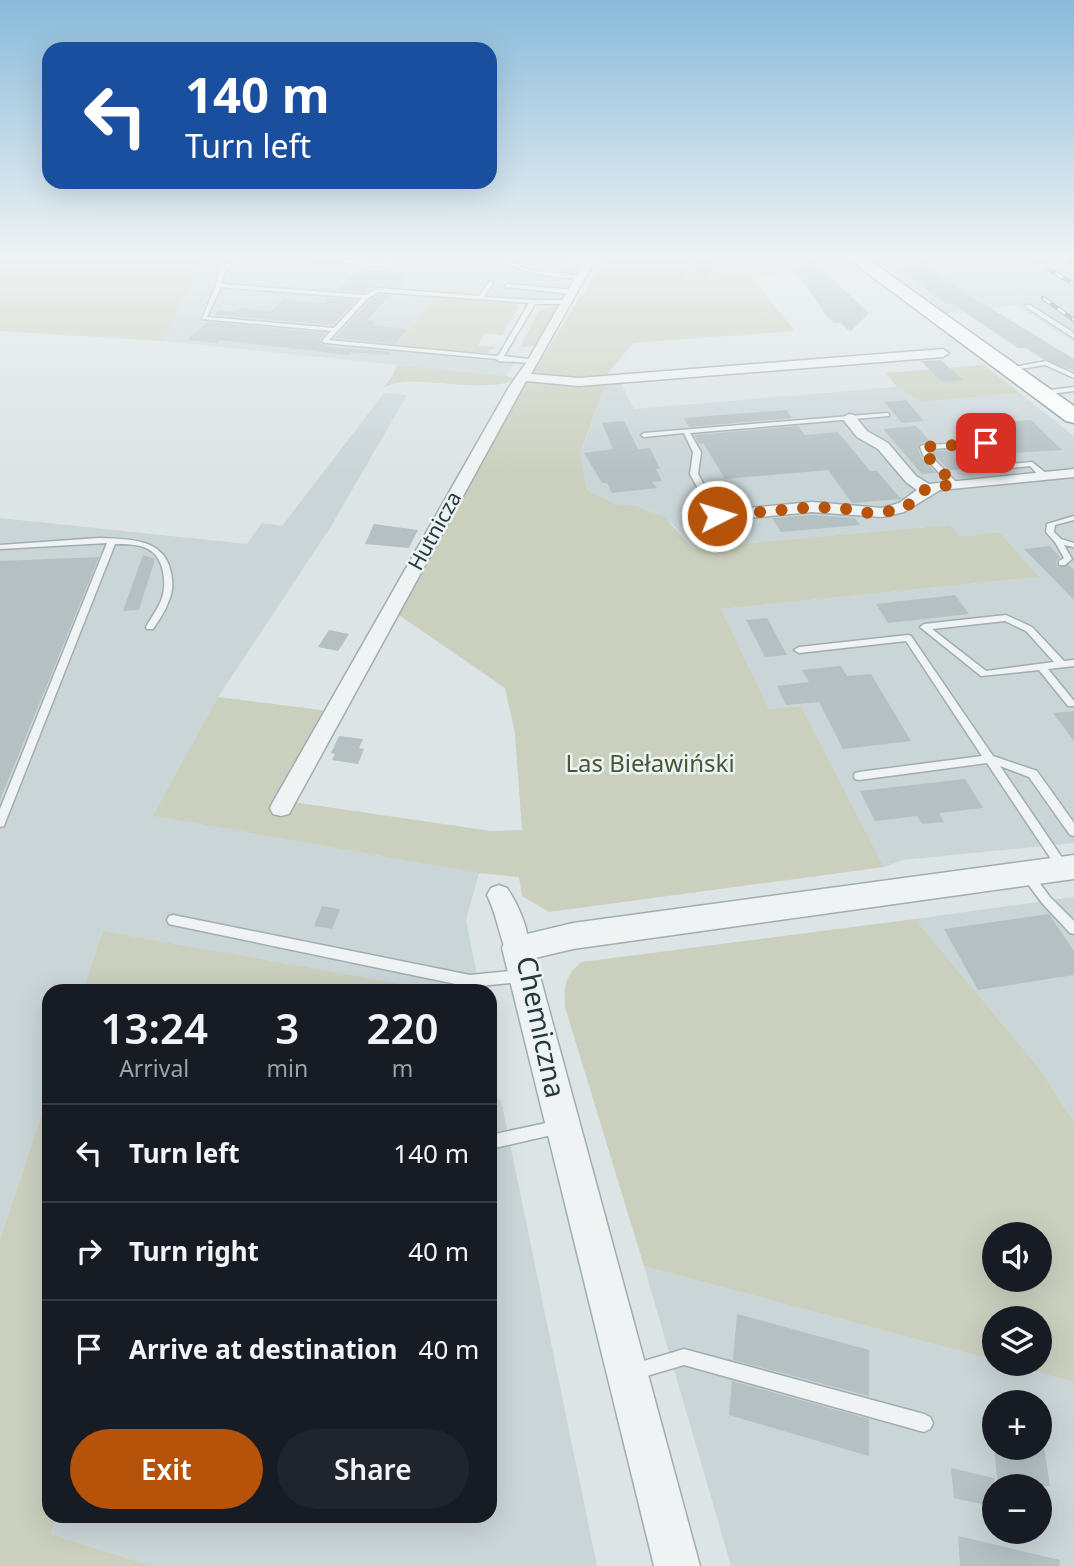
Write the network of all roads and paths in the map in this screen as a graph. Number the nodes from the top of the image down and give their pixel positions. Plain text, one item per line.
1 (306, 328) edge
2 (338, 328) edge
3 (517, 328) edge
4 (553, 328) edge
5 (952, 328) edge
6 (335, 331) junction
7 (943, 353) dead end
8 (499, 359) junction
9 (534, 361) junction
10 (1008, 369) junction
11 (1074, 376) edge
12 (522, 377) junction
13 (1074, 389) edge
14 (1041, 393) junction
15 (887, 415) dead end
16 (1074, 416) edge
17 (849, 418) junction
18 (978, 425) dead end
19 (686, 431) junction
20 (644, 435) dead end
21 (990, 468) dead end
22 (1074, 473) edge
23 (1044, 476) junction
24 (954, 484) junction
25 (926, 489) junction
26 (717, 516) junction
27 (695, 518) dead end
28 (1074, 518) edge
29 (1058, 541) junction
30 (112, 542) junction
31 (1074, 545) edge
32 (0, 547) edge
33 (1062, 563) dead end
34 (150, 627) dead end
35 (799, 650) dead end
36 (1074, 663) edge
37 (1061, 664) junction
38 (1041, 667) junction
39 (1071, 704) dead end
40 (990, 760) junction
41 (859, 776) dead end
42 (281, 808) dead end
43 (0, 822) edge
44 (1074, 832) edge
45 (1069, 867) edge
46 (1026, 873) junction
47 (499, 895) dead end
48 (173, 920) dead end
49 (1074, 929) edge
50 (521, 962) junction
51 (563, 1127) junction
52 (497, 1141) edge
53 (627, 1373) junction
54 (924, 1423) dead end
55 (677, 1566) edge

1 - 6 lane
2 - 6 lane
3 - 8 lane
4 - 9 street, Hutnicza
5 - 10 highway
6 - 8 lane
7 - 12 street
8 - 9 lane
9 - 12 street, Hutnicza
10 - 11 lane
10 - 14 highway
12 - 42 street, Hutnicza
13 - 14 lane
14 - 16 highway
15 - 17 lane
17 - 19 lane
17 - 25 street
18 - 24 lane
19 - 20 lane
19 - 26 lane
21 - 23 lane
22 - 23 street
23 - 24 street
24 - 25 street
25 - 26 street
26 - 27 street
28 - 29 lane
29 - 31 lane
29 - 33 lane
30 - 32 lane
30 - 34 lane
30 - 43 lane
35 - 40 lane
36 - 37 lane
37 - 38 lane
37 - 38 lane
38 - 39 lane
40 - 41 lane
40 - 44 lane
40 - 45 lane
45 - 46 street, Chemiczna
46 - 49 lane
46 - 50 street, Chemiczna
47 - 50 street
48 - 50 lane
50 - 51 street, Chemiczna
51 - 52 lane
51 - 53 street, Chemiczna
53 - 54 lane
53 - 55 street, Chemiczna

